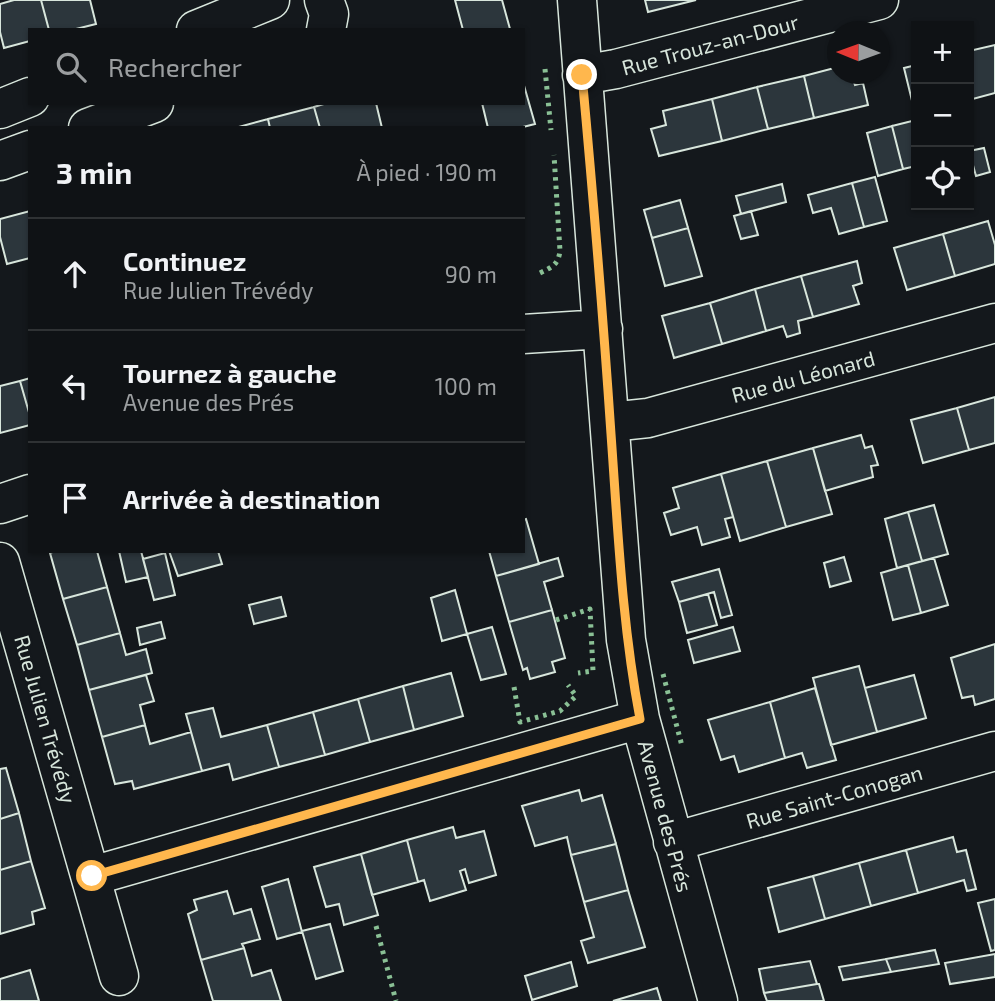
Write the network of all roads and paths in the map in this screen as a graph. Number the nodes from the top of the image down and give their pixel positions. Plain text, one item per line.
1 (270, 0) edge
2 (324, 0) edge
3 (576, 0) edge
4 (879, 0) edge
5 (202, 28) edge
6 (326, 28) edge
7 (582, 75) junction
8 (28, 98) edge
9 (149, 105) edge
10 (0, 109) edge
11 (93, 126) edge
12 (28, 151) edge
13 (0, 161) edge
14 (995, 323) edge
15 (603, 329) junction
16 (525, 334) edge
17 (610, 422) junction
18 (28, 495) edge
19 (0, 504) edge
20 (0, 562) edge
21 (640, 719) junction
22 (995, 751) edge
23 (673, 842) junction
24 (92, 876) junction
25 (119, 976) dead end
26 (718, 1001) edge

1 - 5 street
2 - 6 street
3 - 7 street, Avenue des Prés
4 - 7 street, Rue Trouz-an-Dour
7 - 15 street, Avenue des Prés
8 - 10 street
9 - 11 street
12 - 13 street
14 - 17 street, Rue du Léonard
15 - 16 street
15 - 17 street, Avenue des Prés
17 - 21 street, Avenue des Prés
18 - 19 street
20 - 24 street, Rue Julien Trévédy
21 - 23 street, Avenue des Prés
21 - 24 street
22 - 23 street, Rue Saint-Conogan
23 - 26 street, Avenue des Prés
24 - 25 street, Rue Julien Trévédy

